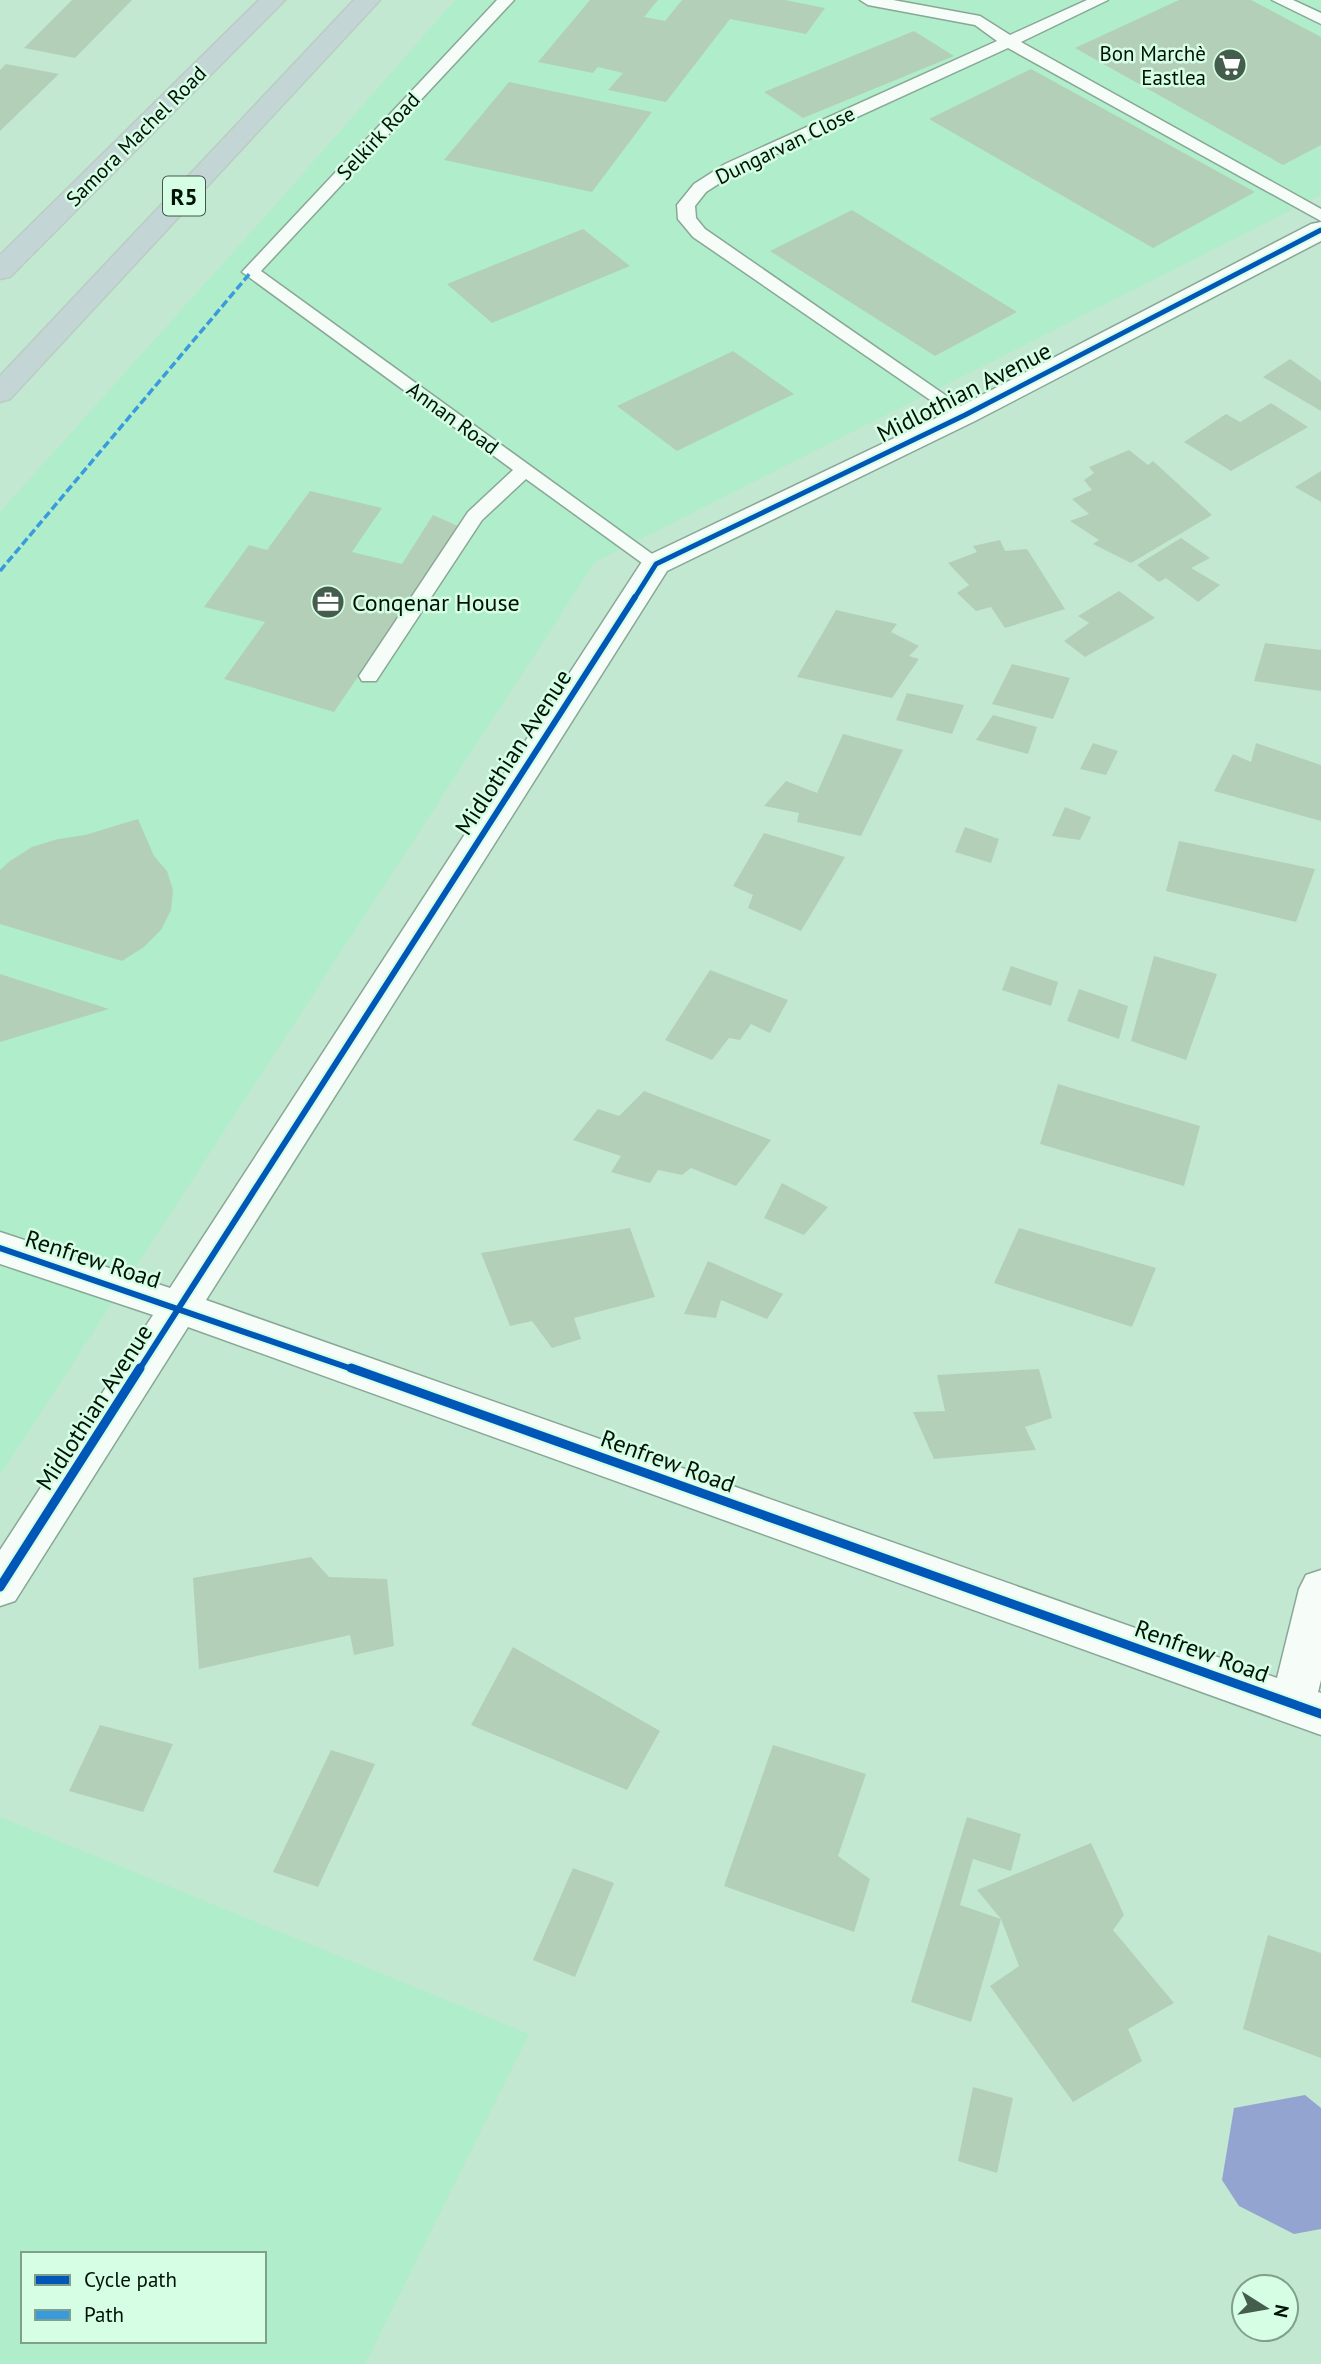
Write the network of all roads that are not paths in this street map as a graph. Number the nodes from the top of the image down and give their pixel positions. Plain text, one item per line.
1 (273, 0) edge
2 (368, 0) edge
3 (506, 0) edge
4 (868, 0) edge
5 (1100, 0) edge
6 (1280, 0) edge
7 (1321, 19) edge
8 (1008, 41) junction
9 (1321, 216) edge
10 (1321, 230) edge
11 (0, 271) edge
12 (251, 272) joint
13 (0, 393) edge
14 (965, 415) junction
15 (525, 470) junction
16 (656, 564) junction
17 (369, 676) dead end
18 (0, 1248) edge
19 (181, 1308) junction
20 (0, 1587) edge
21 (1321, 1589) edge
22 (1307, 1709) edge

1 - 11 highway, Samora Machel Road
2 - 13 highway, R5
3 - 12 lane, Selkirk Road
4 - 8 lane
5 - 8 lane, Dungarvan Close
6 - 7 lane
8 - 9 lane
8 - 14 lane, Dungarvan Close
10 - 14 street, Midlothian Avenue
12 - 15 lane, Annan Road
14 - 16 street, Midlothian Avenue
15 - 16 lane, Annan Road
15 - 17 lane
16 - 19 street, Midlothian Avenue
18 - 19 street, Renfrew Road
19 - 20 street, Midlothian Avenue
19 - 22 street, Renfrew Road
21 - 22 street

